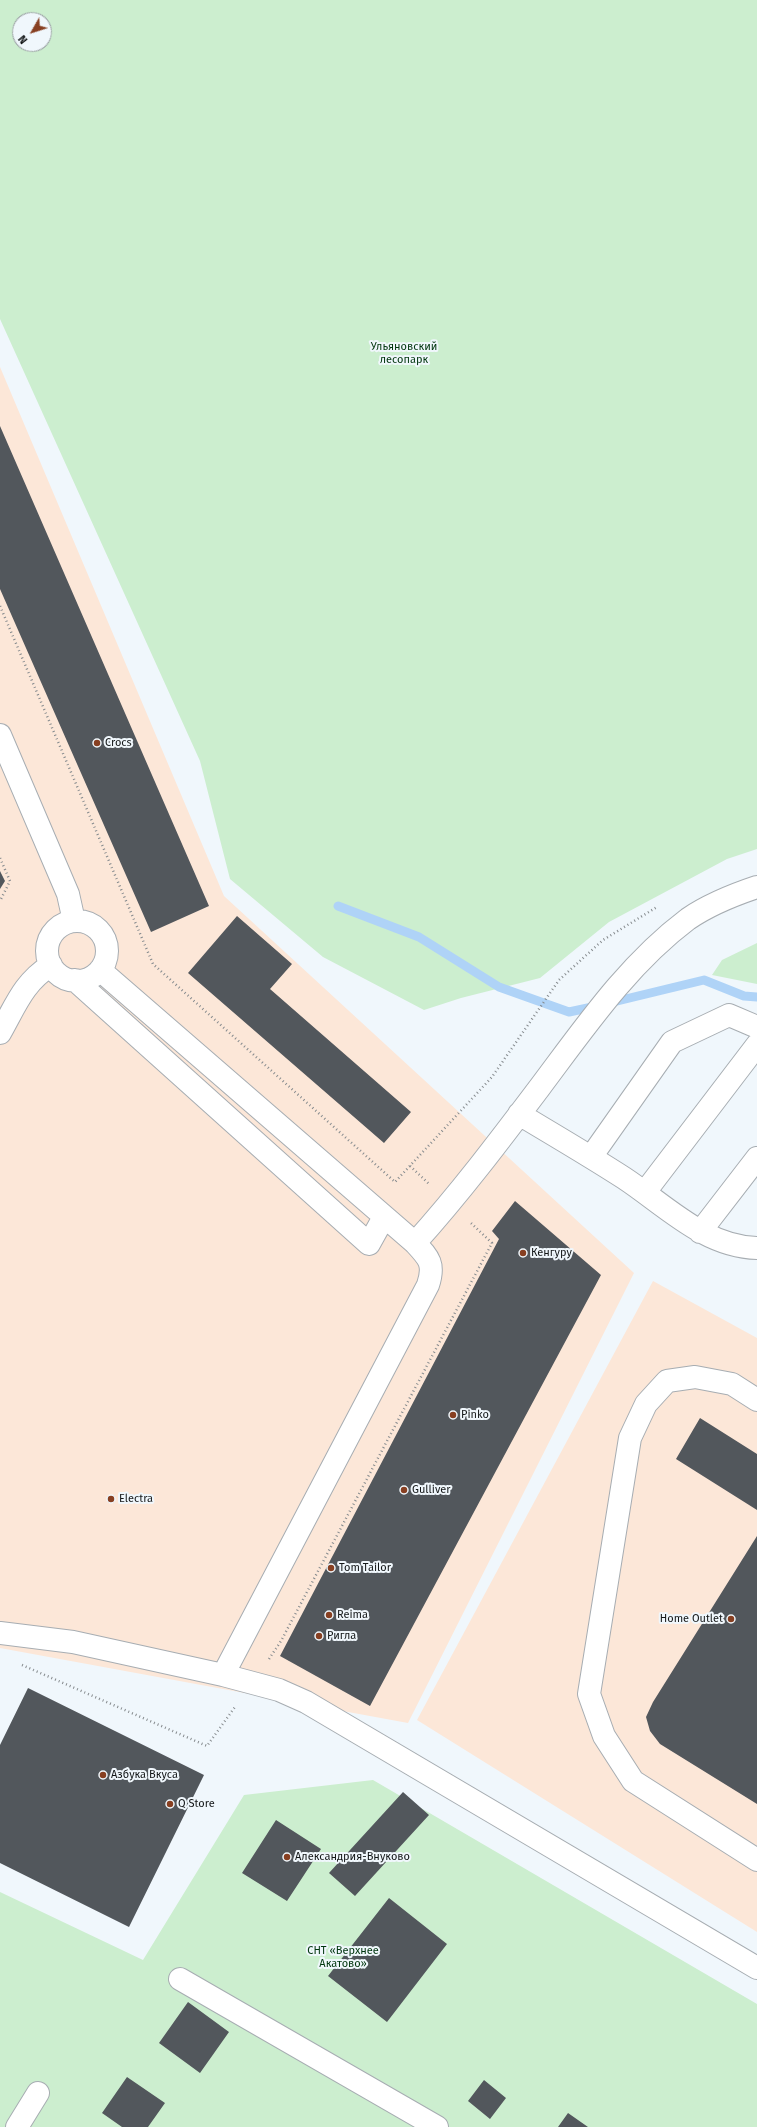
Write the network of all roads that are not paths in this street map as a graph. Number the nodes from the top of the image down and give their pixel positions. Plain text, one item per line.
1 (0, 735) edge
2 (757, 887) edge
3 (74, 921) junction
4 (51, 965) junction
5 (106, 975) junction
6 (75, 980) junction
7 (99, 1002) junction
8 (163, 1025) junction
9 (757, 1027) edge
10 (0, 1033) edge
11 (757, 1045) edge
12 (150, 1048) junction
13 (222, 1076) junction
14 (208, 1100) junction
15 (519, 1114) junction
16 (276, 1123) junction
17 (262, 1148) junction
18 (591, 1157) junction
19 (757, 1158) edge
20 (329, 1170) junction
21 (646, 1192) junction
22 (315, 1196) junction
23 (384, 1217) junction
24 (700, 1232) junction
25 (415, 1243) junction
26 (757, 1248) edge
27 (757, 1400) edge
28 (0, 1633) edge
29 (223, 1675) junction
30 (757, 1860) edge
31 (757, 1968) edge
32 (180, 1980) dead end
33 (38, 2093) dead end
34 (17, 2127) edge
35 (437, 2127) edge

1 - 3 street
2 - 15 street
3 - 4 street
3 - 5 street
4 - 6 street
4 - 10 street
5 - 6 street
5 - 7 street
5 - 8 street
6 - 7 street
7 - 12 street
8 - 12 street
8 - 13 street
9 - 18 street
11 - 21 street
12 - 14 street
13 - 14 street
13 - 16 street
14 - 17 street
15 - 18 street
15 - 25 street
16 - 17 street
16 - 20 street
17 - 22 street
18 - 21 street
19 - 24 street
20 - 22 street
20 - 23 street
21 - 24 street
22 - 23 street
23 - 25 street
24 - 26 street
25 - 29 street
27 - 30 street
28 - 29 street
29 - 31 street
32 - 35 street
33 - 34 street

